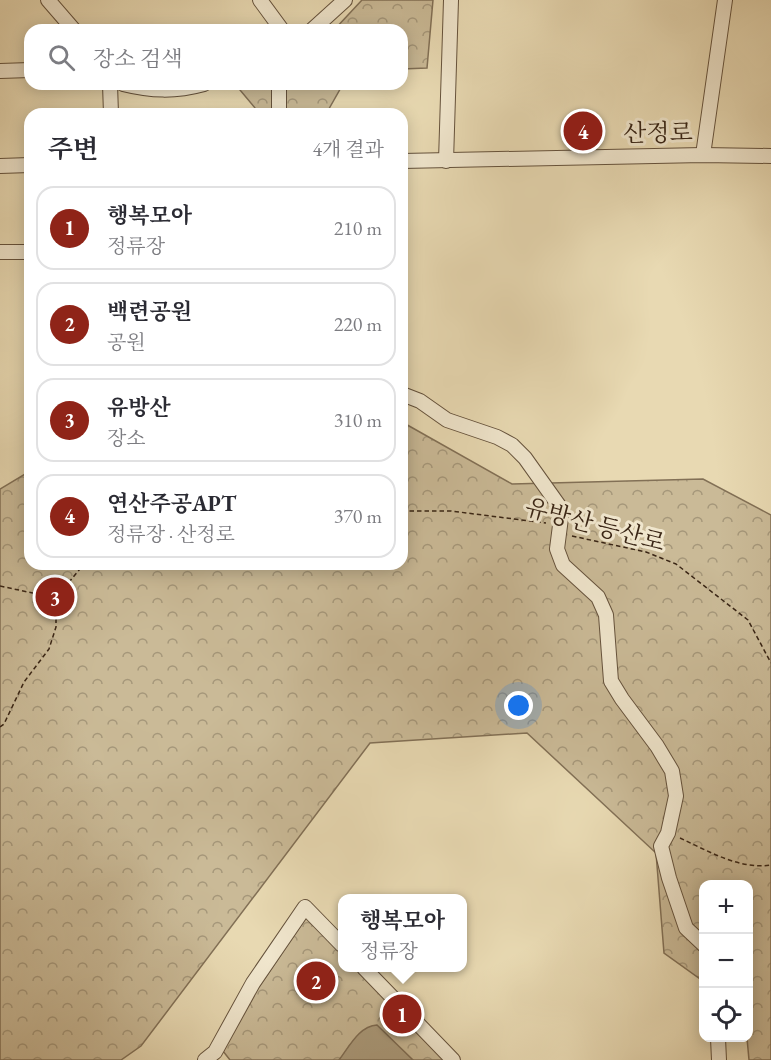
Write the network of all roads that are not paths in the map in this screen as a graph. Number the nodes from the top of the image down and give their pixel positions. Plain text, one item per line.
1 (48, 0) edge
2 (260, 0) edge
3 (345, 0) edge
4 (451, 0) edge
5 (725, 0) edge
6 (69, 24) edge
7 (278, 24) edge
8 (319, 24) edge
9 (24, 70) edge
10 (0, 71) edge
11 (110, 90) edge
12 (146, 90) edge
13 (180, 90) edge
14 (279, 90) edge
15 (111, 108) edge
16 (279, 108) edge
17 (703, 155) junction
18 (771, 156) edge
19 (408, 161) edge
20 (446, 161) junction
21 (24, 165) edge
22 (0, 166) edge
23 (0, 252) edge
24 (24, 252) edge
25 (408, 396) edge
26 (699, 940) edge
27 (338, 941) edge
28 (368, 972) edge
29 (718, 1042) edge
30 (214, 1057) edge
31 (453, 1060) edge
32 (719, 1060) edge

1 - 6 street
2 - 7 street
3 - 8 street
4 - 20 street
5 - 17 street
9 - 10 street
11 - 15 street
12 - 13 street
14 - 16 street
17 - 18 street, 산정로
17 - 20 street, 산정로
19 - 20 street, 산정로
21 - 22 street
23 - 24 street
25 - 26 street
27 - 30 street
28 - 31 street
29 - 32 street

